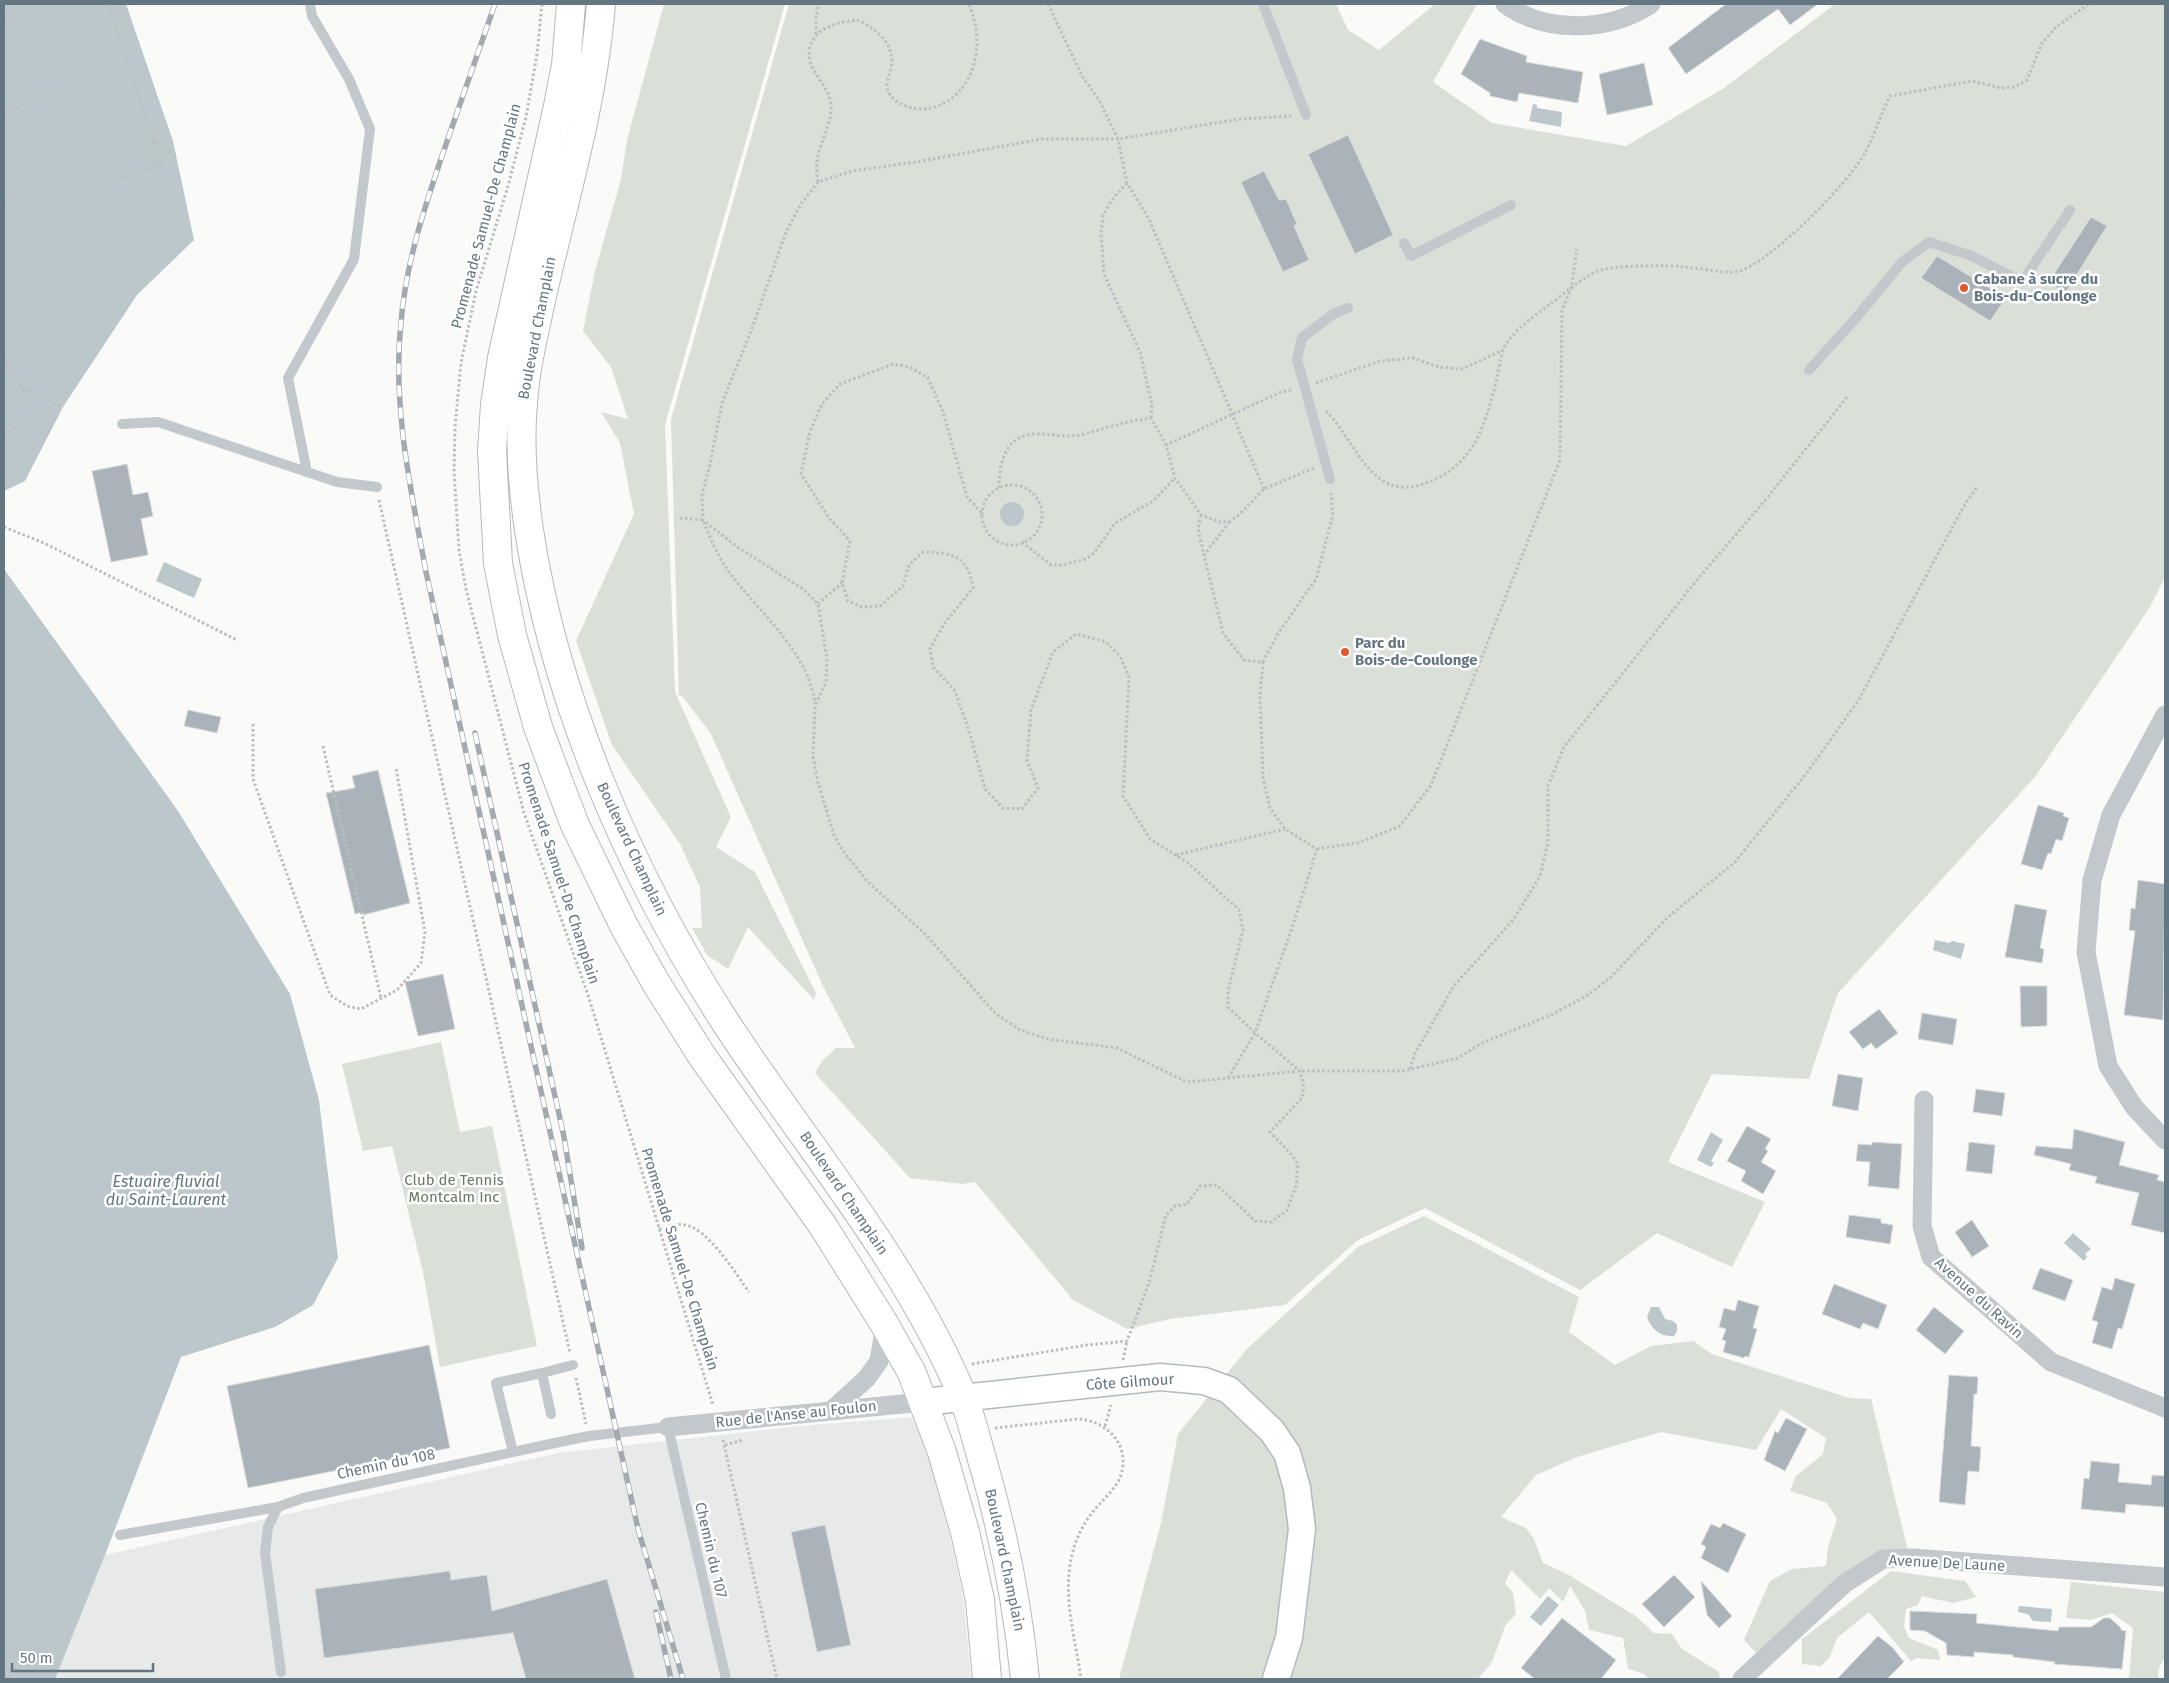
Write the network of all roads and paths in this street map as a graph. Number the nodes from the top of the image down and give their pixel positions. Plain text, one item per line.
1 (108, 4) edge
2 (310, 4) edge
3 (542, 4) edge
4 (571, 4) edge
5 (601, 4) edge
6 (819, 4) edge
7 (969, 4) edge
8 (1048, 4) edge
9 (1263, 4) edge
10 (1505, 4) edge
11 (1651, 4) edge
12 (2089, 4) edge
13 (18, 13) dead end
14 (4, 19) edge
15 (816, 35) junction
16 (55, 90) dead end
17 (4, 114) edge
18 (1306, 115) joint
19 (152, 139) junction
20 (1118, 139) junction
21 (176, 156) dead end
22 (110, 182) dead end
23 (818, 182) junction
24 (1127, 183) junction
25 (9, 203) dead end
26 (4, 205) edge
27 (1511, 205) dead end
28 (2070, 210) dead end
29 (1404, 243) dead end
30 (1577, 249) dead end
31 (1571, 289) junction
32 (1348, 308) dead end
33 (1504, 350) junction
34 (4, 358) edge
35 (1809, 370) dead end
36 (1304, 388) junction
37 (23, 389) junction
38 (1847, 397) dead end
39 (63, 407) dead end
40 (1311, 410) junction
41 (1231, 416) junction
42 (1151, 418) junction
43 (122, 424) dead end
44 (4, 435) edge
45 (1166, 445) junction
46 (1325, 464) junction
47 (307, 472) junction
48 (1175, 478) junction
49 (1330, 480) joint
50 (376, 487) joint
51 (1977, 487) dead end
52 (999, 488) junction
53 (1264, 489) junction
54 (982, 513) junction
55 (1201, 516) junction
56 (680, 518) dead end
57 (703, 520) junction
58 (1230, 521) junction
59 (4, 527) edge
60 (1022, 542) junction
61 (1204, 555) junction
62 (842, 583) junction
63 (818, 604) junction
64 (237, 640) dead end
65 (1263, 662) junction
66 (816, 706) junction
67 (2165, 715) edge
68 (253, 724) dead end
69 (323, 746) dead end
70 (396, 768) dead end
71 (1285, 829) junction
72 (1316, 849) junction
73 (1175, 855) junction
74 (381, 998) junction
75 (1255, 1033) junction
76 (1410, 1069) junction
77 (1300, 1071) junction
78 (1228, 1079) junction
79 (1924, 1100) dead end
80 (2165, 1140) edge
81 (659, 1229) junction
82 (749, 1292) dead end
83 (885, 1325) junction
84 (573, 1365) junction
85 (542, 1373) junction
86 (974, 1398) junction
87 (923, 1402) junction
88 (2165, 1408) edge
89 (832, 1410) junction
90 (551, 1414) dead end
91 (718, 1422) junction
92 (668, 1427) junction
93 (998, 1428) dead end
94 (589, 1436) junction
95 (512, 1452) junction
96 (278, 1508) junction
97 (120, 1536) dead end
98 (2165, 1578) edge
99 (281, 1672) dead end
100 (726, 1679) edge
101 (777, 1679) edge
102 (987, 1679) edge
103 (1026, 1679) edge
104 (1276, 1679) edge
105 (1742, 1679) edge

1 - 19 path
2 - 47 lane
3 - 81 path, Promenade Samuel-De Champlain
4 - 83 main road, Boulevard Champlain
5 - 86 main road, Boulevard Champlain
6 - 15 path
7 - 15 path
8 - 20 path
9 - 18 lane
10 - 11 street
12 - 31 path
13 - 14 path
15 - 23 path
16 - 17 path
18 - 20 path
19 - 21 path
19 - 22 path
20 - 23 path
20 - 24 path
23 - 57 path
24 - 41 path
24 - 42 path
25 - 26 path
27 - 29 lane
28 - 35 lane
30 - 31 path
31 - 33 path
31 - 72 path
32 - 36 lane
33 - 36 path
33 - 40 path
34 - 37 path
36 - 40 lane
36 - 41 path
37 - 39 path
37 - 44 path
38 - 76 path
40 - 46 lane
41 - 45 path
41 - 53 path
42 - 45 path
42 - 52 path
43 - 47 lane
45 - 48 path
46 - 49 lane
46 - 53 path
47 - 50 lane
48 - 55 path
48 - 60 path
49 - 65 path
50 - 84 path
51 - 76 path
52 - 54 path
52 - 60 path
53 - 58 path
54 - 60 path
54 - 62 path
55 - 58 path
55 - 61 path
56 - 57 path
57 - 63 path
57 - 66 path
58 - 61 path
59 - 64 path
61 - 65 path
62 - 63 path
62 - 73 path
63 - 66 path
65 - 71 path
66 - 78 path
67 - 80 street
68 - 74 path
69 - 74 path
70 - 74 path
71 - 72 path
71 - 73 path
72 - 75 path
73 - 75 path
75 - 77 path
75 - 78 path
76 - 77 path
77 - 78 path
77 - 86 path
79 - 88 street, Avenue du Ravin
81 - 82 path
81 - 91 path, Promenade Samuel-De Champlain
83 - 87 main road, Boulevard Champlain
83 - 89 street
84 - 85 lane
84 - 94 path
85 - 90 lane
85 - 95 lane
86 - 87 street, Côte Gilmour
86 - 93 path
86 - 103 main road, Boulevard Champlain
86 - 104 street, Côte Gilmour
87 - 89 street, Rue de l'Anse au Foulon
87 - 102 main road, Boulevard Champlain
89 - 91 street, Rue de l'Anse au Foulon
91 - 92 street, Rue de l'Anse au Foulon
91 - 101 path, Promenade Samuel-De Champlain
92 - 94 lane, Chemin du 108
92 - 100 lane, Chemin du 107
94 - 95 lane, Chemin du 108
95 - 96 lane, Chemin du 108
96 - 97 lane, Chemin du 108
96 - 99 lane
98 - 105 street, Avenue De Laune

